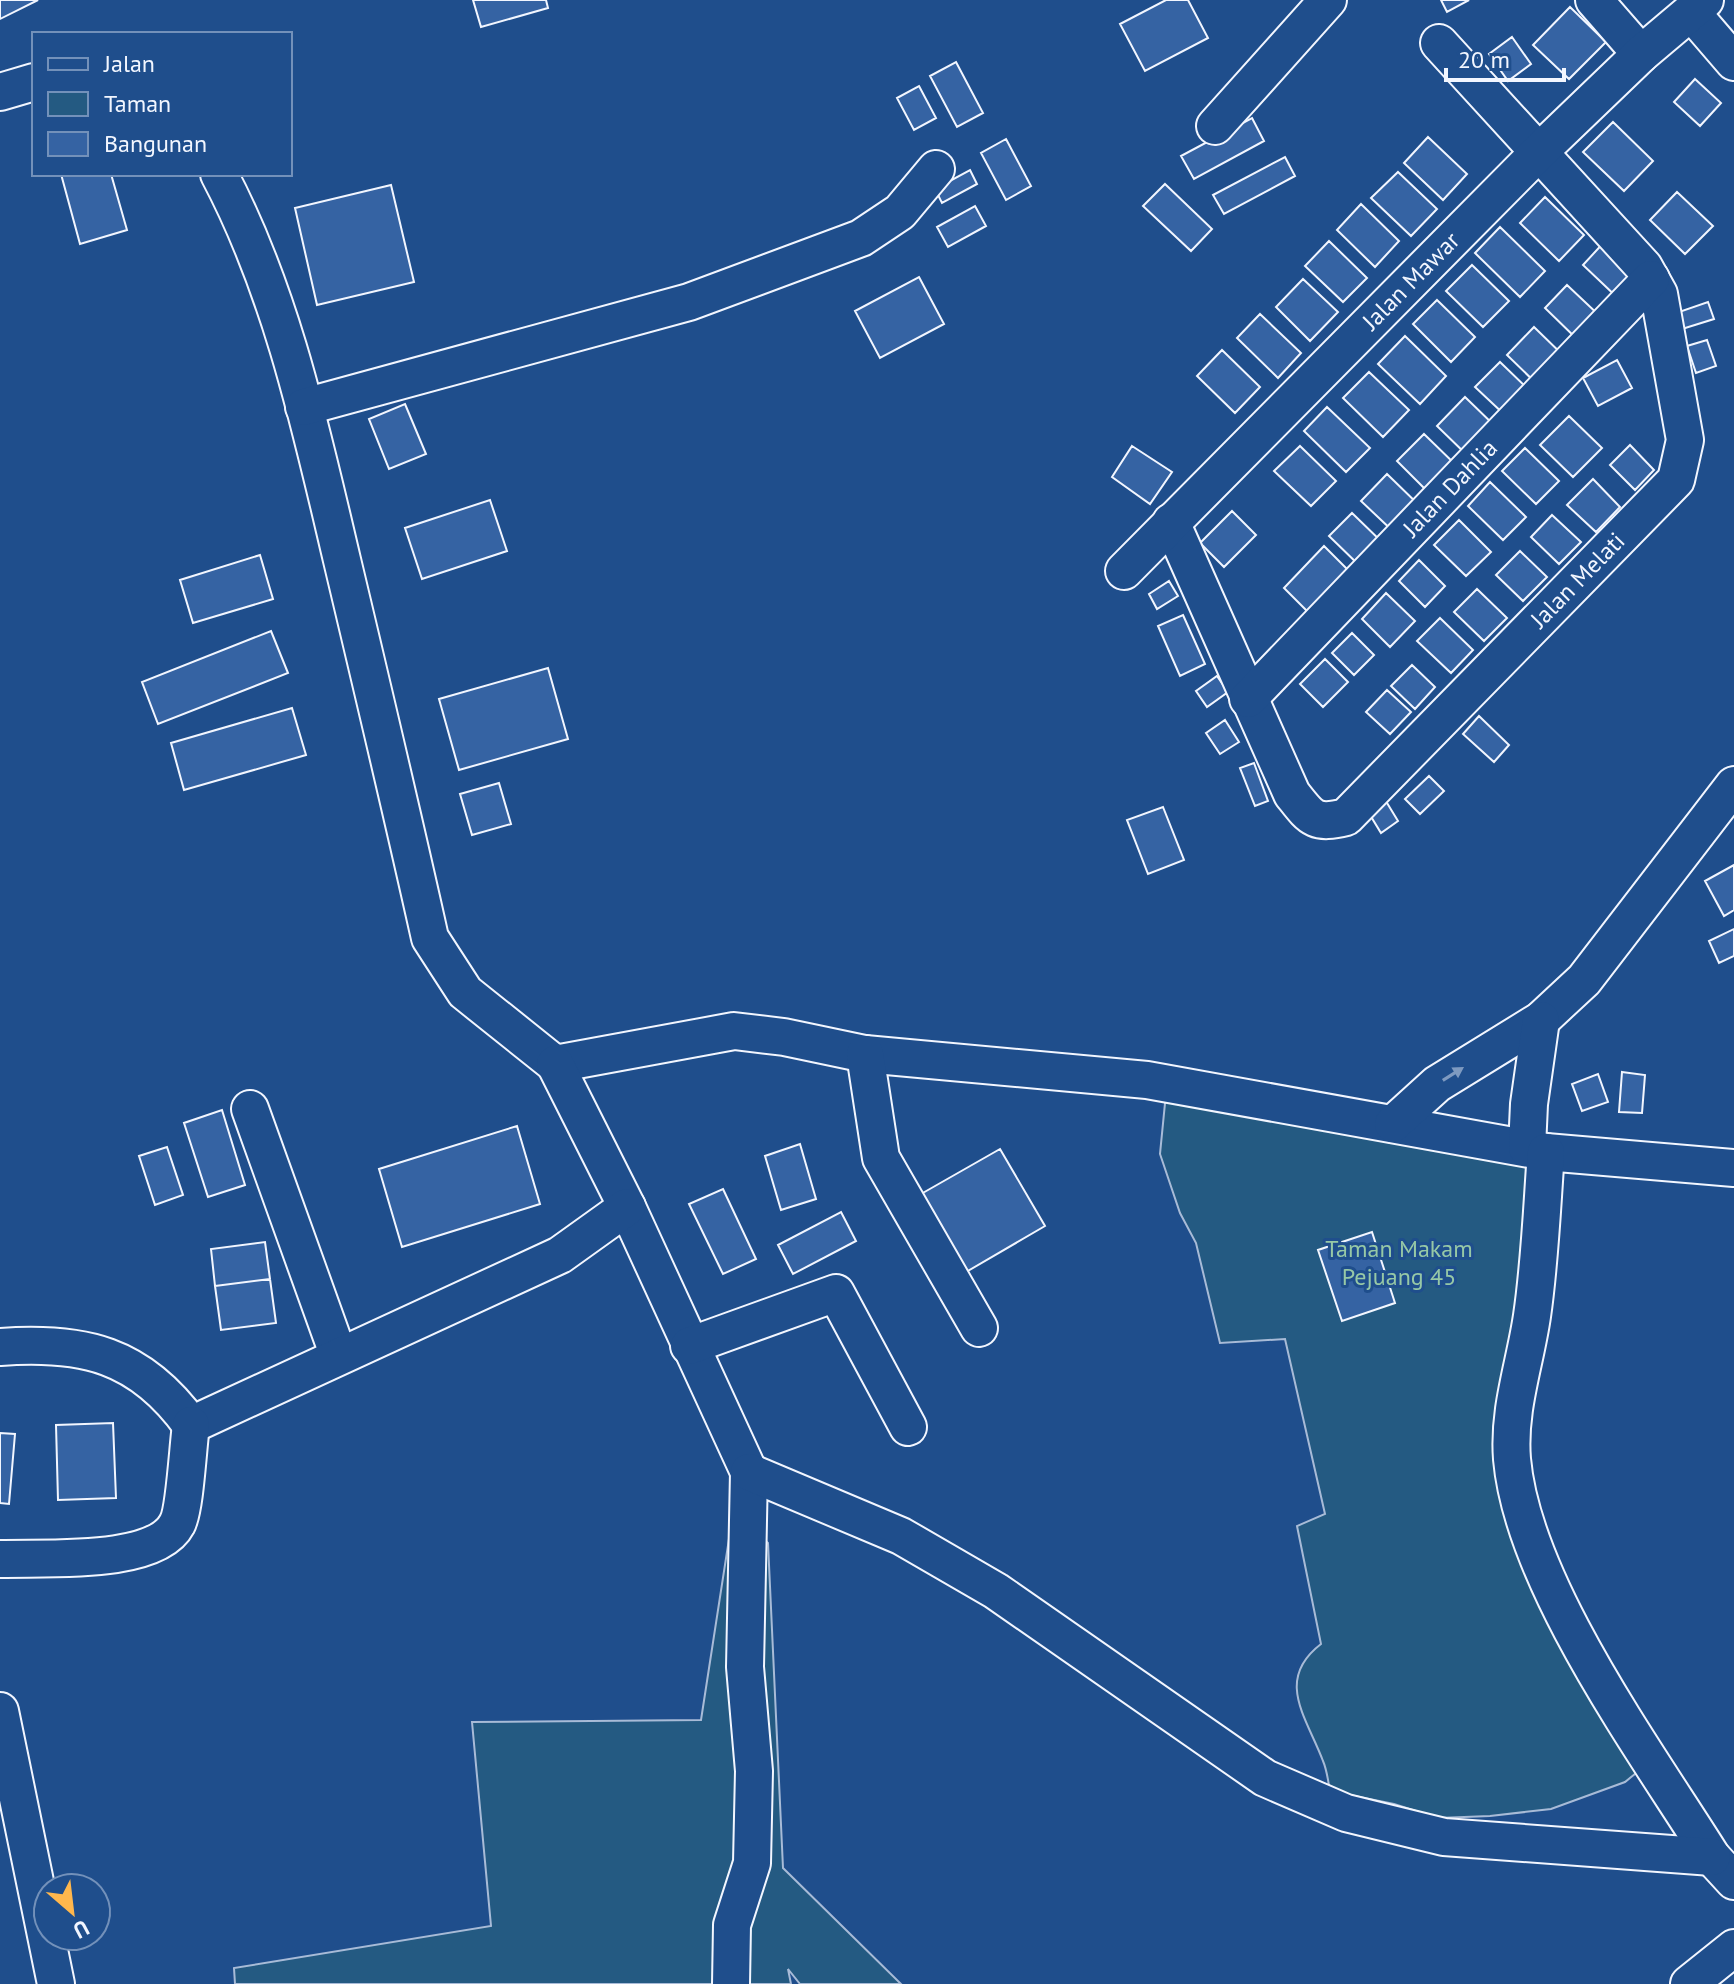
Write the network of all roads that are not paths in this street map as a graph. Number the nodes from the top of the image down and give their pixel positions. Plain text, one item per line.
1 (1328, 0) edge
2 (1594, 0) edge
3 (1698, 6) edge
4 (1439, 43) dead end
5 (1641, 54) junction
6 (1734, 62) edge
7 (32, 83) edge
8 (0, 92) edge
9 (1215, 126) dead end
10 (1540, 151) junction
11 (936, 169) dead end
12 (220, 176) edge
13 (1655, 286) junction
14 (304, 407) junction
15 (1171, 522) junction
16 (1124, 571) dead end
17 (1248, 699) junction
18 (1734, 785) edge
19 (1541, 1020) junction
20 (865, 1054) junction
21 (555, 1064) junction
22 (250, 1109) dead end
23 (1393, 1124) junction
24 (1537, 1150) junction
25 (1734, 1168) edge
26 (627, 1207) junction
27 (979, 1328) dead end
28 (689, 1346) junction
29 (0, 1347) edge
30 (338, 1354) junction
31 (191, 1425) junction
32 (908, 1427) dead end
33 (749, 1472) junction
34 (0, 1559) edge
35 (0, 1711) edge
36 (1723, 1869) edge
37 (1734, 1948) edge
38 (56, 1984) edge
39 (731, 1984) edge
40 (1689, 1984) edge

1 - 9 street
2 - 5 street
3 - 5 street, Jalan Mawar
3 - 6 street
4 - 10 street
5 - 10 street, Jalan Mawar
7 - 8 street
10 - 13 street
10 - 15 street, Jalan Mawar
11 - 14 street
12 - 14 street
13 - 17 street, Jalan Dahlia
13 - 17 street, Jalan Melati
14 - 21 street
15 - 16 street, Jalan Mawar
15 - 17 street
18 - 19 street
23 -> 19 street
19 - 24 street
20 - 21 street
20 - 23 street
20 - 27 street
21 - 26 street
22 - 30 street
23 - 24 street
24 - 25 street
24 - 36 street
26 - 28 street
26 - 30 street
28 - 32 street
28 - 33 street
29 - 31 street
30 - 31 street
31 - 34 street
33 - 36 street
33 - 39 street
35 - 38 street
37 - 40 street

